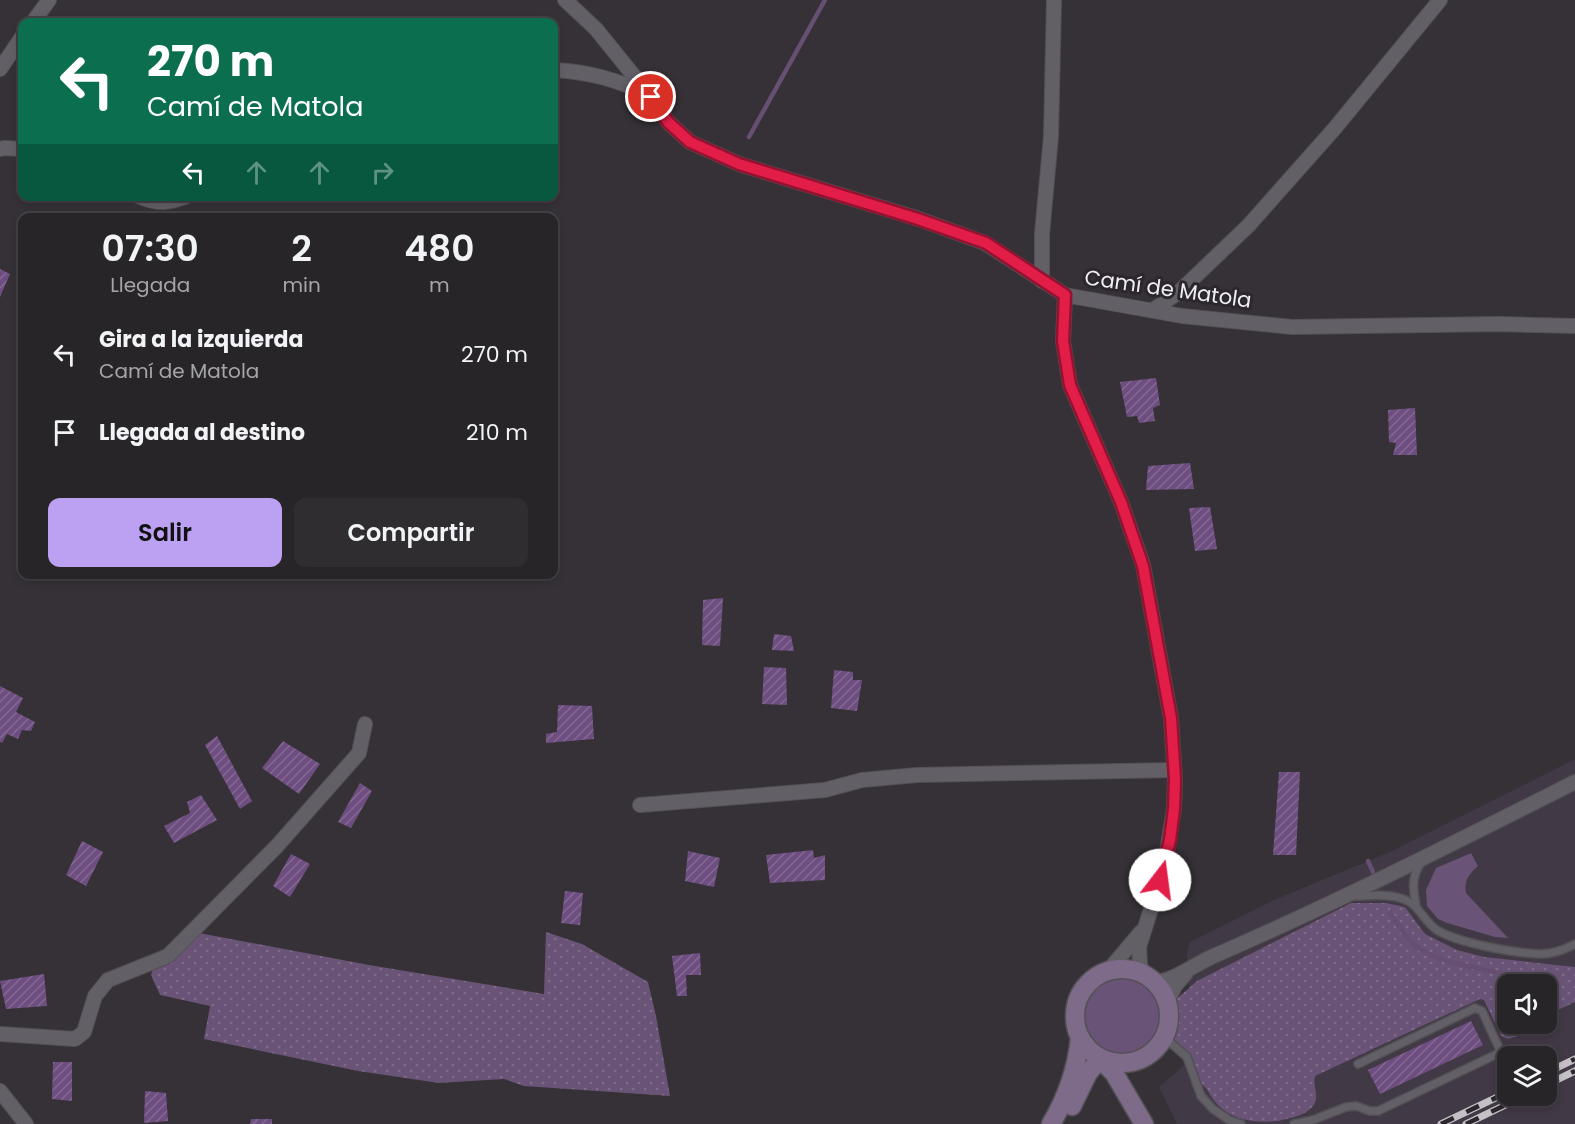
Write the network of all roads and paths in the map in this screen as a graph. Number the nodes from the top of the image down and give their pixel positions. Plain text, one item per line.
1 (49, 0) edge
2 (565, 0) edge
3 (1054, 0) edge
4 (1440, 0) edge
5 (36, 18) edge
6 (18, 43) edge
7 (0, 69) edge
8 (558, 70) edge
9 (651, 97) junction
10 (0, 149) edge
11 (18, 149) edge
12 (148, 201) edge
13 (173, 201) edge
14 (1042, 281) junction
15 (1065, 295) junction
16 (1153, 310) junction
17 (1575, 326) edge
18 (365, 724) dead end
19 (1174, 770) junction
20 (1575, 782) edge
21 (640, 805) dead end
22 (1427, 856) junction
23 (1344, 896) junction
24 (1416, 905) junction
25 (1144, 928) junction
26 (1575, 944) edge
27 (1191, 967) junction
28 (1108, 971) junction
29 (1149, 979) junction
30 (1167, 1001) junction
31 (0, 1034) edge
32 (1080, 1037) junction
33 (1164, 1037) junction
34 (1100, 1059) junction
35 (1137, 1061) junction
36 (1358, 1064) dead end
37 (0, 1091) edge
38 (1142, 1120) edge
39 (26, 1124) edge
40 (1051, 1124) edge
41 (1062, 1124) edge
42 (1241, 1124) edge
43 (1294, 1124) edge

1 - 5 street
2 - 9 street, Camí de Matola
3 - 14 street
4 - 16 street
6 - 7 street
8 - 9 street
9 - 14 street, Camí de Matola
10 - 11 street
12 - 13 street
14 - 15 street, Camí de Matola
15 - 16 street, Camí de Matola
15 - 19 street
16 - 17 street, Camí de Matola
18 - 31 street
19 - 21 street
19 - 25 street
20 - 22 street
22 - 23 street
22 - 24 lane
23 - 24 lane
23 - 27 street
24 - 26 lane
25 - 28 street
25 - 29 street
27 - 29 street
27 - 30 street
28 - 29 main road
28 - 32 main road
29 - 30 main road
30 - 33 main road
32 - 34 main road
32 - 40 main road
33 - 35 main road
33 - 42 lane
34 - 35 main road
34 - 38 main road
34 - 41 main road
35 - 38 main road
36 - 43 lane
37 - 39 street

